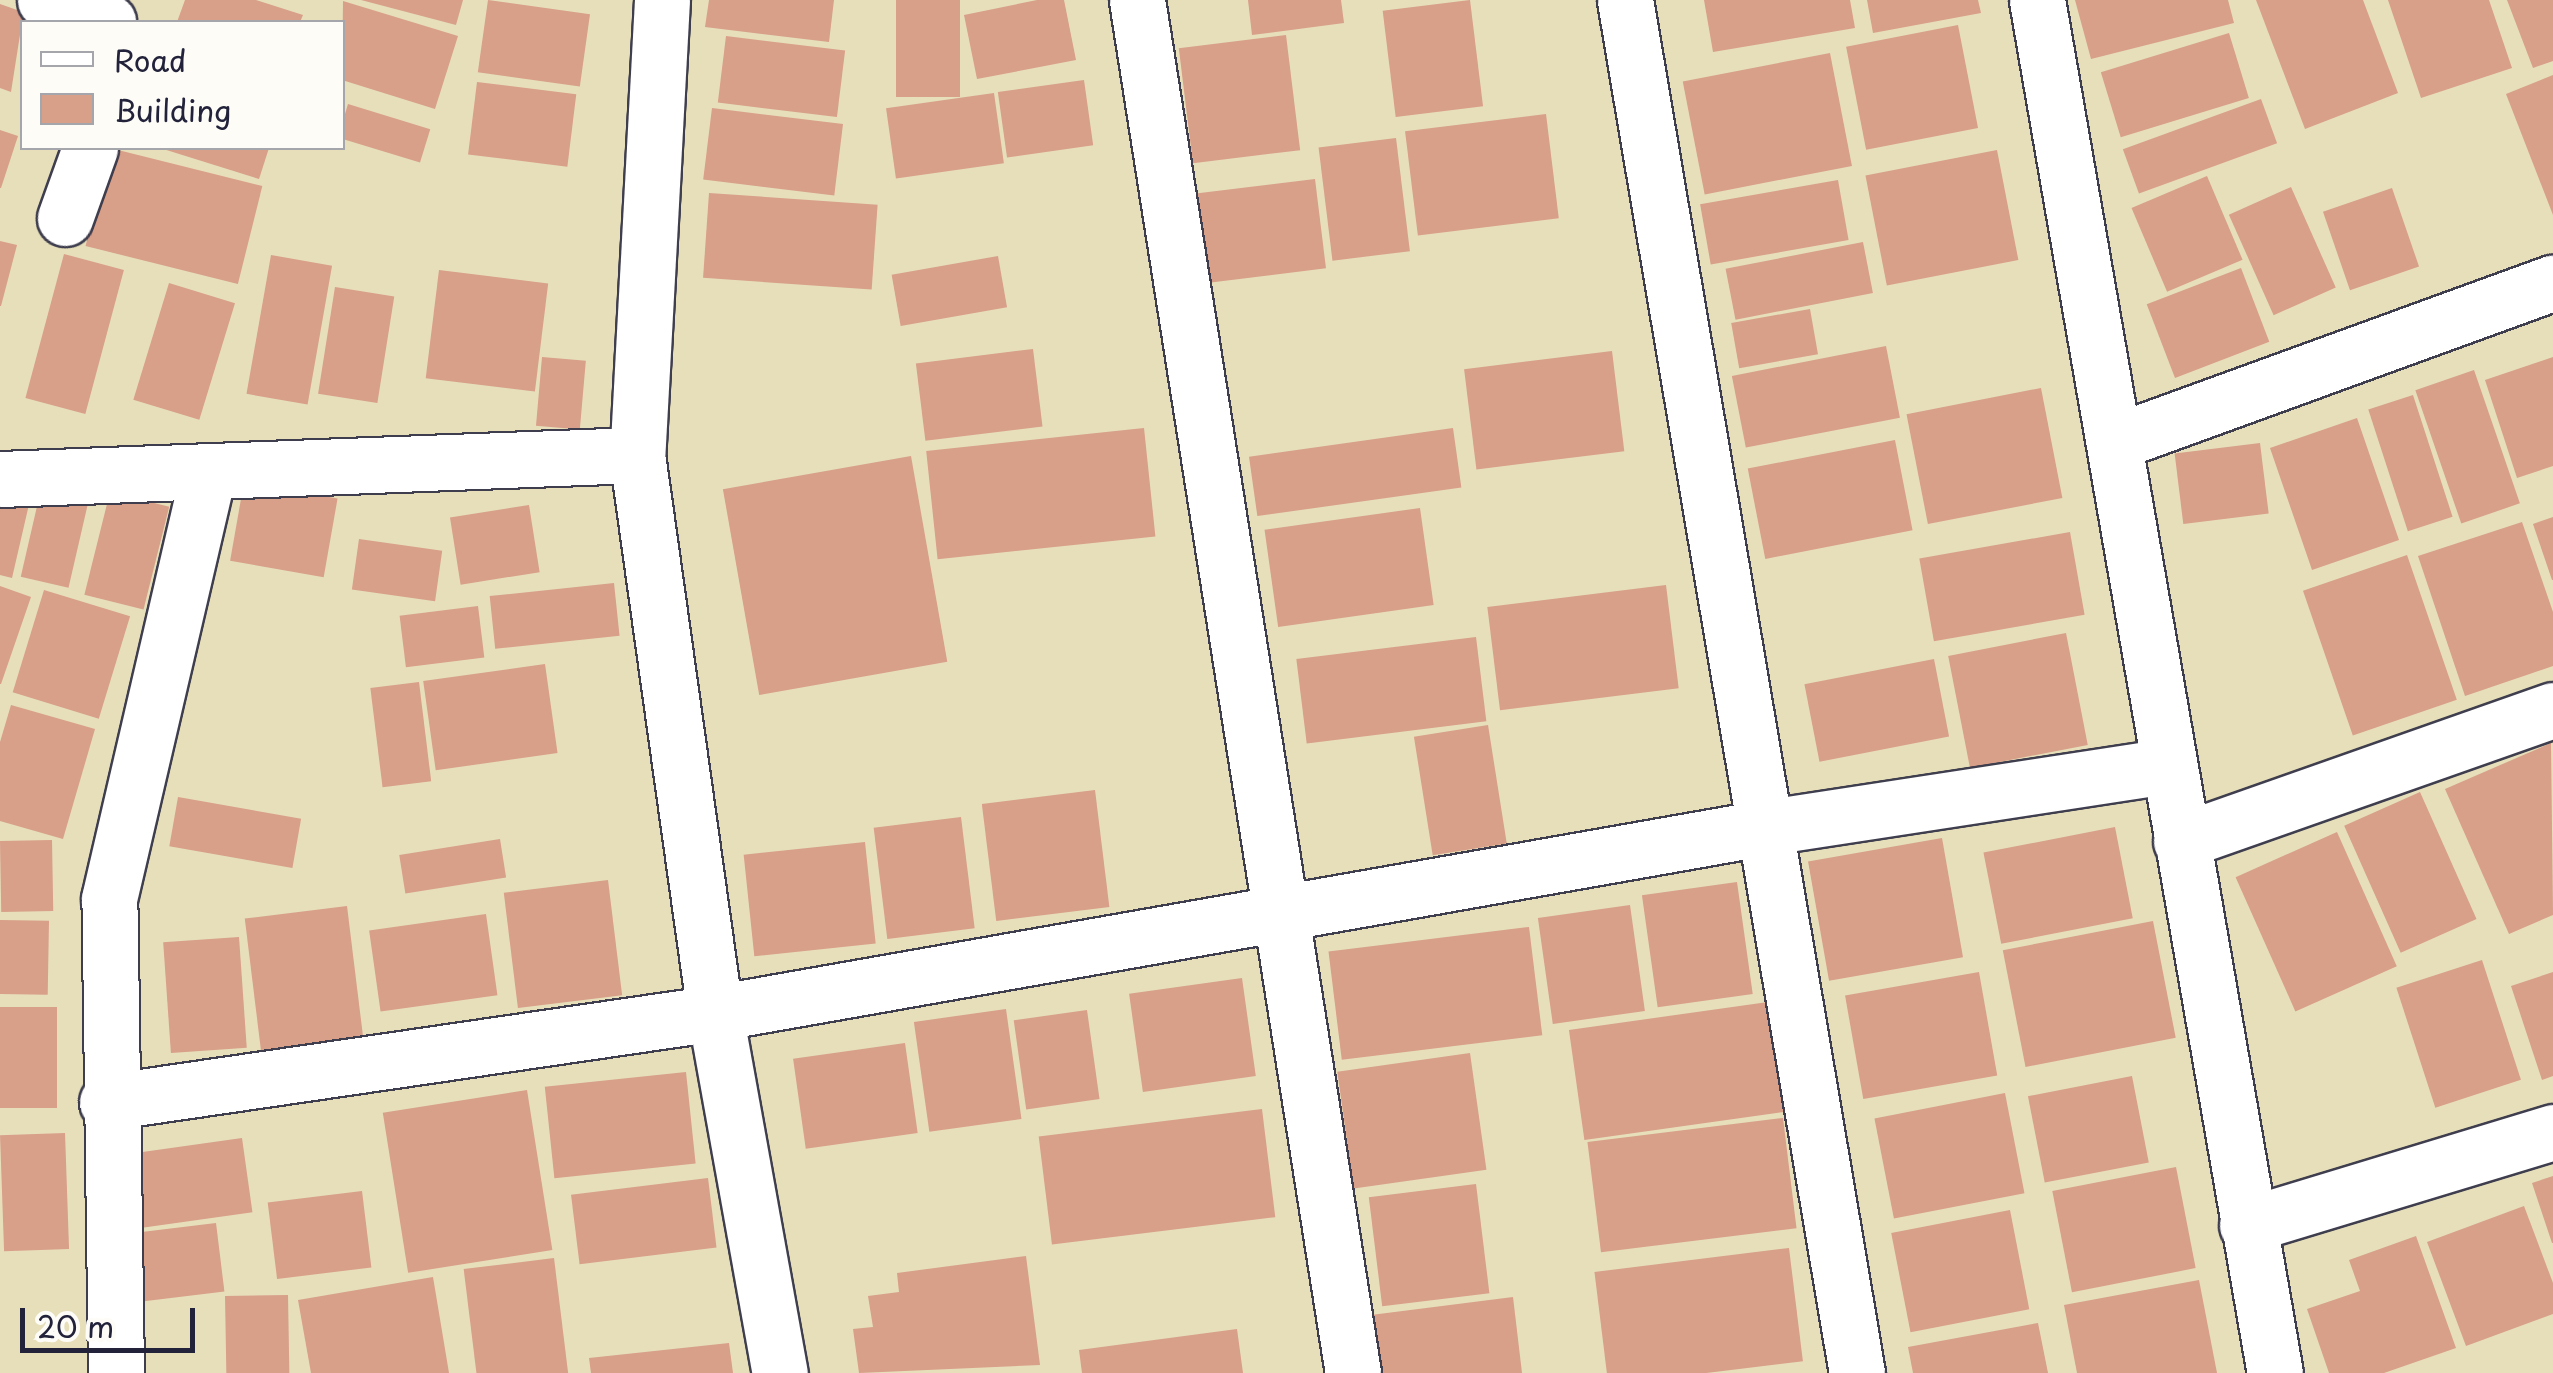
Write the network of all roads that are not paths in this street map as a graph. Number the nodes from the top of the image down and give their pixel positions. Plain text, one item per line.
1 (45, 0) edge
2 (662, 0) edge
3 (1137, 0) edge
4 (1625, 0) edge
5 (2037, 0) edge
6 (102, 20) edge
7 (89, 150) edge
8 (65, 218) dead end
9 (2553, 284) edge
10 (2115, 442) junction
11 (637, 454) junction
12 (208, 474) junction
13 (0, 479) edge
14 (2553, 710) edge
15 (2168, 766) junction
16 (1762, 828) junction
17 (2181, 841) junction
18 (1282, 917) junction
19 (715, 1014) junction
20 (107, 1102) junction
21 (2553, 1132) edge
22 (2248, 1224) junction
23 (116, 1373) edge
24 (780, 1373) edge
25 (1353, 1373) edge
26 (1857, 1373) edge
27 (2274, 1373) edge

1 - 6 street
2 - 11 street
3 - 18 street
4 - 16 street
5 - 10 street
7 - 8 street
9 - 10 street
10 - 15 street
11 - 12 street
11 - 19 street
12 - 13 street
12 - 20 street
14 - 17 street
15 - 16 street
15 - 17 street
16 - 18 street
16 - 26 street
17 - 22 street
18 - 19 street
18 - 25 street
19 - 20 street
19 - 24 street
20 - 23 street
21 - 22 street
22 - 27 street

